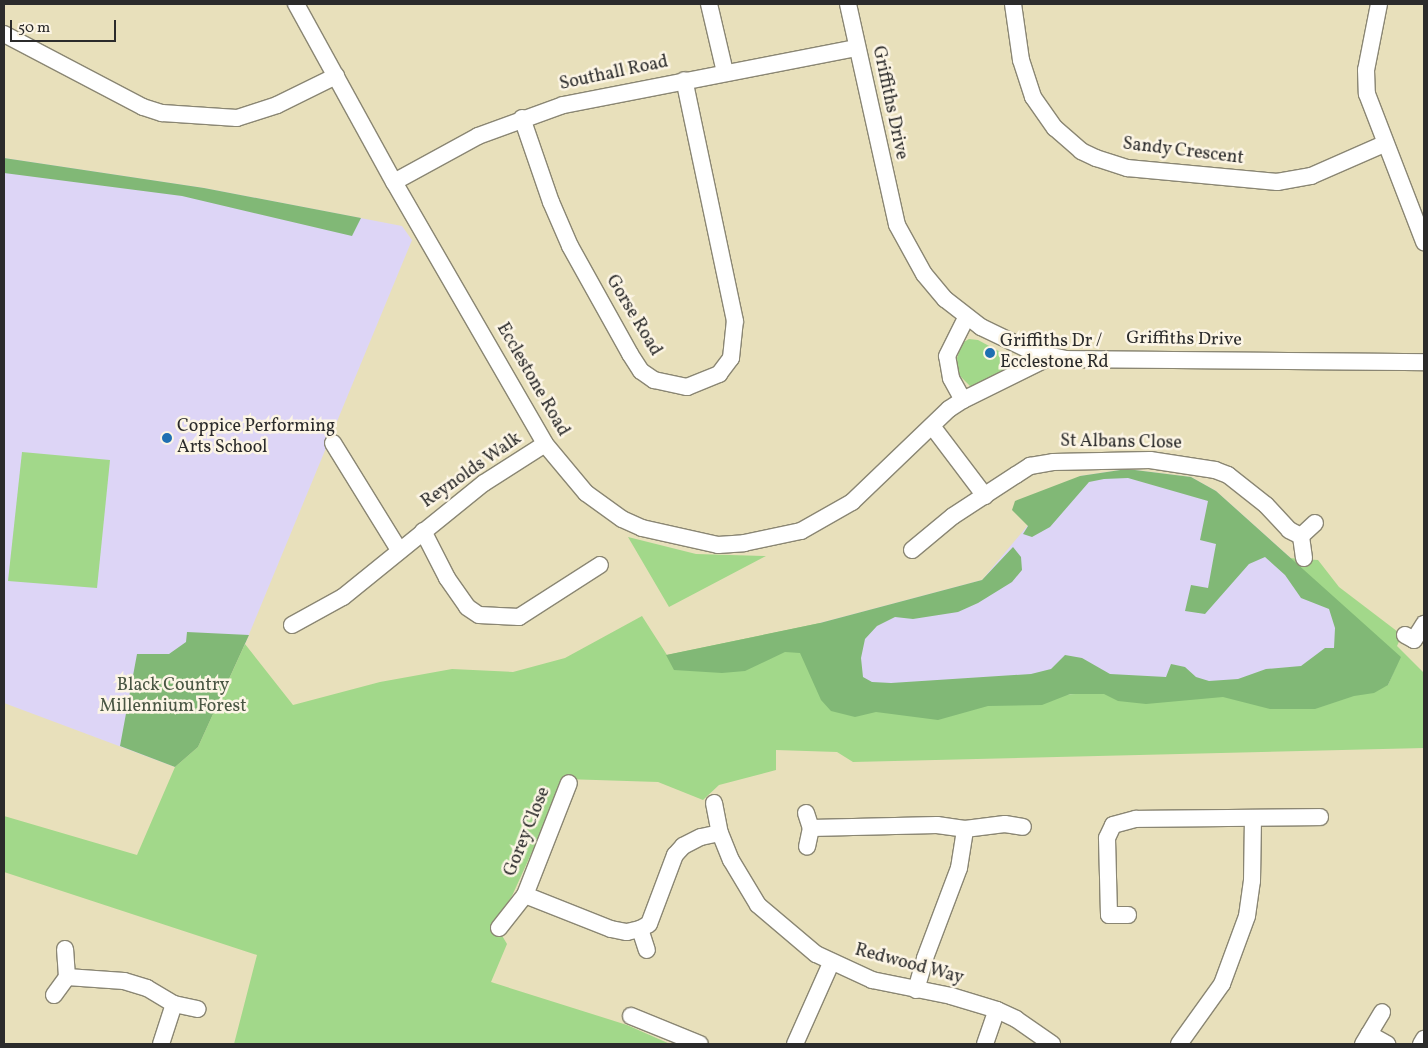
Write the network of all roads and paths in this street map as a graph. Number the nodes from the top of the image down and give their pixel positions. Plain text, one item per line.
1 (296, 4) edge
2 (709, 4) edge
3 (848, 4) edge
4 (1013, 4) edge
5 (1379, 4) edge
6 (4, 34) edge
7 (857, 48) junction
8 (725, 72) junction
9 (336, 76) junction
10 (684, 80) junction
11 (522, 118) junction
12 (1384, 144) junction
13 (394, 182) junction
14 (1420, 218) edge
15 (1424, 242) edge
16 (966, 318) junction
17 (1050, 357) junction
18 (1424, 362) edge
19 (963, 400) junction
20 (932, 426) junction
21 (333, 444) dead end
22 (545, 444) junction
23 (985, 496) junction
24 (1315, 523) dead end
25 (423, 531) junction
26 (1301, 536) junction
27 (398, 550) junction
28 (912, 550) dead end
29 (1304, 558) dead end
30 (600, 565) dead end
31 (1424, 624) edge
32 (292, 625) dead end
33 (1404, 635) dead end
34 (569, 783) dead end
35 (714, 803) dead end
36 (1320, 817) dead end
37 (1253, 818) junction
38 (1023, 827) dead end
39 (965, 830) junction
40 (720, 833) junction
41 (807, 847) dead end
42 (525, 895) junction
43 (1128, 915) dead end
44 (500, 928) dead end
45 (640, 929) junction
46 (64, 949) dead end
47 (647, 950) dead end
48 (831, 963) junction
49 (67, 977) junction
50 (916, 990) junction
51 (54, 996) dead end
52 (174, 1004) junction
53 (196, 1009) dead end
54 (996, 1010) junction
55 (1382, 1012) dead end
56 (631, 1016) dead end
57 (1424, 1038) edge
58 (1366, 1039) edge
59 (161, 1044) edge
60 (700, 1044) edge
61 (795, 1044) edge
62 (986, 1044) edge
63 (1052, 1044) edge
64 (1179, 1044) edge
65 (1387, 1044) edge
66 (1420, 1044) edge

1 - 9 street, Ecclestone Road
2 - 8 street
3 - 7 street, Griffiths Drive
4 - 12 street, Sandy Crescent
5 - 12 street
6 - 9 street
7 - 8 street, Southall Road
7 - 16 street, Griffiths Drive
8 - 10 street, Southall Road
9 - 13 street, Ecclestone Road
10 - 11 street, Southall Road
10 - 11 street, Gorse Road
11 - 13 street, Southall Road
12 - 14 street
13 - 22 street, Ecclestone Road
14 - 15 street
16 - 17 street, Griffiths Drive
16 - 19 street
17 - 18 street, Griffiths Drive
17 - 19 street, Ecclestone Road
19 - 20 street, Ecclestone Road
20 - 22 street, Ecclestone Road
20 - 23 street
21 - 27 street
22 - 25 street, Reynolds Walk
23 - 26 street, St Albans Close
23 - 28 street, St Albans Close
24 - 26 street
25 - 27 street, Reynolds Walk
25 - 30 street, Reynolds Walk
26 - 29 street
27 - 32 street, Reynolds Walk
31 - 33 street
34 - 42 street, Gorey Close
35 - 40 street, Redwood Way
36 - 37 street
37 - 43 street
37 - 64 street
38 - 39 street
39 - 41 street
39 - 50 street
40 - 45 street
40 - 48 street, Redwood Way
42 - 44 street, Gorey Close
42 - 45 street, Gorey Close
45 - 47 street
46 - 49 street
48 - 50 street, Redwood Way
48 - 61 street
49 - 51 street
49 - 52 street
50 - 54 street, Redwood Way
52 - 53 street
52 - 59 street
54 - 62 street
54 - 63 street, Redwood Way
55 - 58 street
56 - 60 street
57 - 66 street
58 - 65 street

